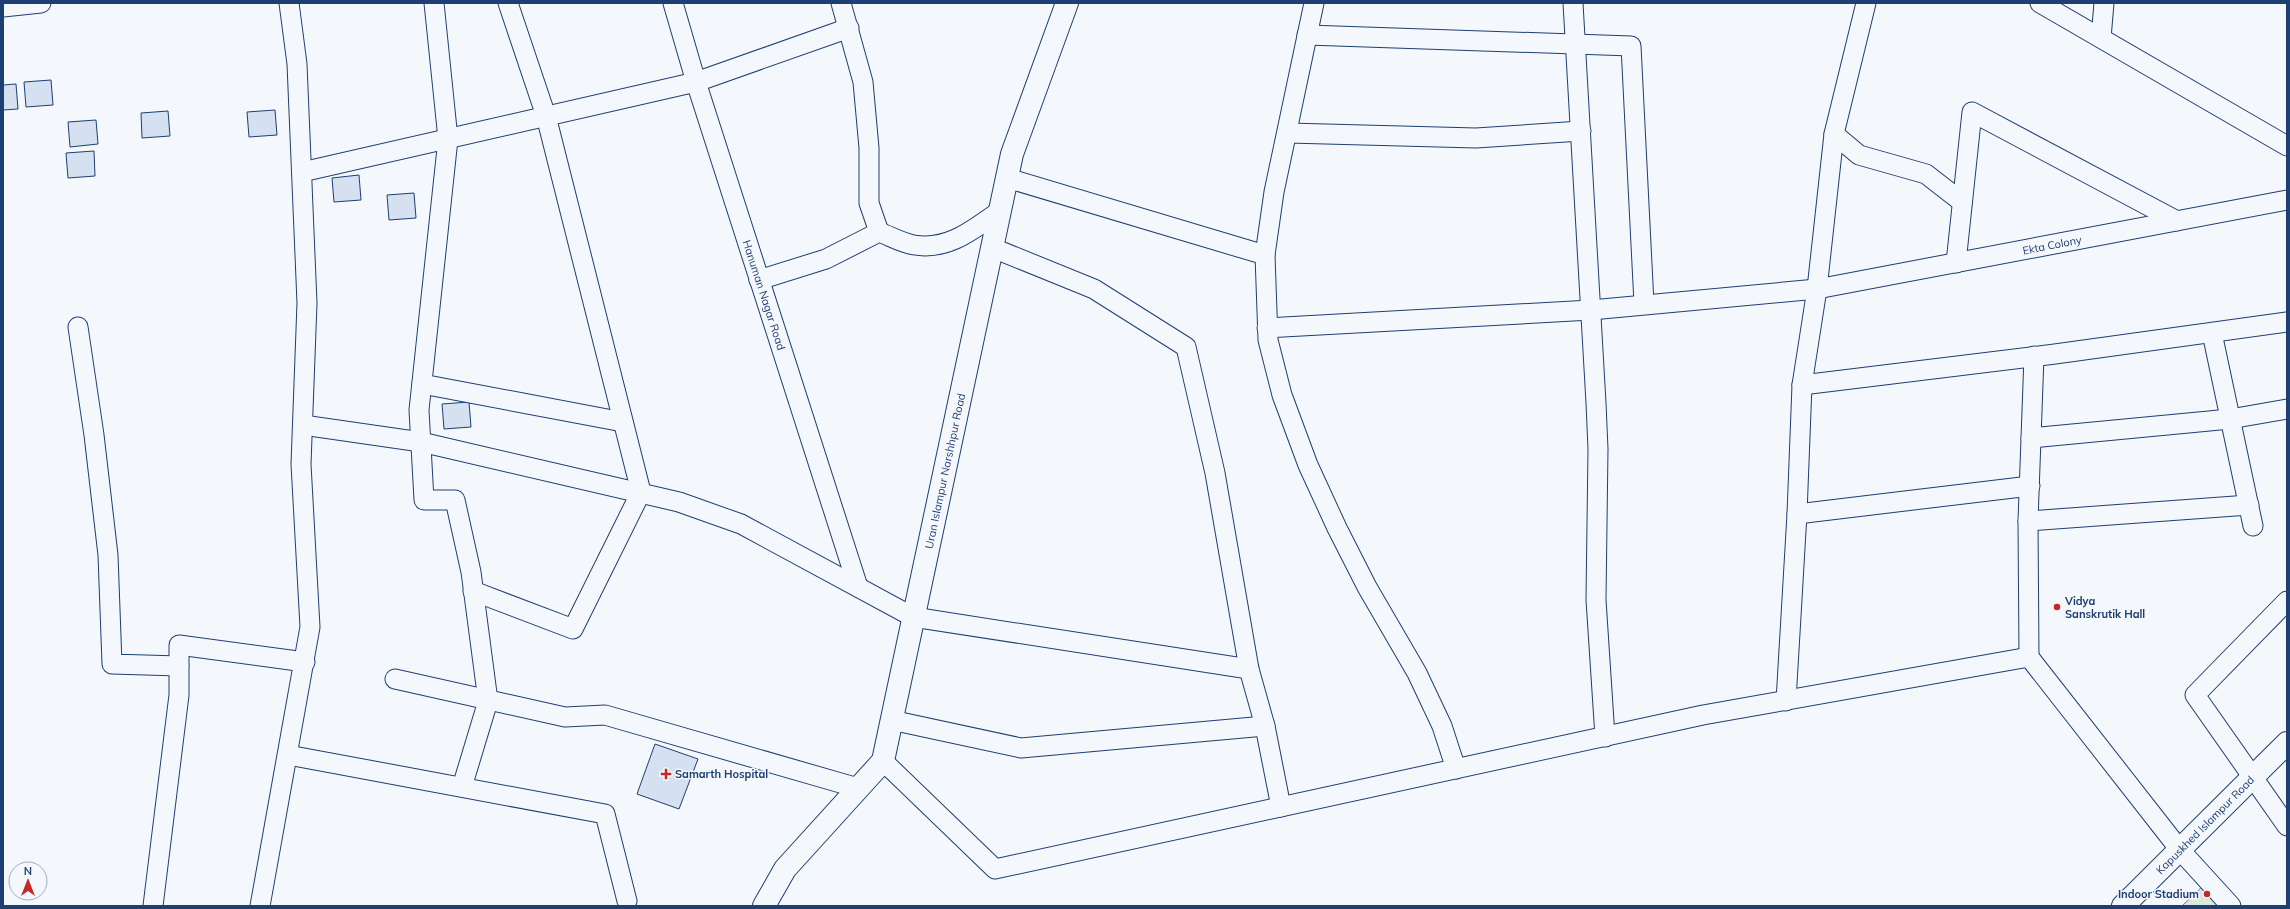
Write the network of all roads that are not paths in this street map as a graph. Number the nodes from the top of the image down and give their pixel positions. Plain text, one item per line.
1 (41, 3) edge
2 (289, 3) edge
3 (434, 3) edge
4 (508, 3) edge
5 (673, 3) edge
6 (841, 3) edge
7 (1067, 3) edge
8 (1314, 3) edge
9 (1573, 3) edge
10 (1866, 3) edge
11 (2040, 3) edge
12 (2104, 3) edge
13 (3, 7) edge
14 (849, 28) junction
15 (1307, 35) junction
16 (2101, 38) junction
17 (1575, 44) junction
18 (696, 82) junction
19 (546, 116) junction
20 (1581, 131) junction
21 (1288, 133) junction
22 (1834, 134) junction
23 (448, 139) junction
24 (2287, 146) edge
25 (302, 172) junction
26 (1007, 178) junction
27 (2287, 200) edge
28 (1962, 202) junction
29 (1000, 210) junction
30 (2177, 221) junction
31 (878, 232) junction
32 (993, 248) junction
33 (1265, 255) junction
34 (1956, 263) junction
35 (759, 280) junction
36 (1817, 289) junction
37 (1644, 304) junction
38 (1591, 310) junction
39 (2287, 322) edge
40 (78, 327) dead end
41 (1267, 328) junction
42 (2212, 333) junction
43 (2034, 356) junction
44 (422, 384) junction
45 (1802, 385) junction
46 (2287, 409) edge
47 (2230, 419) junction
48 (623, 422) junction
49 (303, 425) junction
50 (2031, 438) junction
51 (421, 442) junction
52 (2030, 486) junction
53 (641, 492) junction
54 (2249, 505) junction
55 (1797, 514) junction
56 (2028, 521) junction
57 (2253, 526) dead end
58 (858, 587) junction
59 (473, 592) junction
60 (2287, 601) edge
61 (913, 617) junction
62 (2029, 657) junction
63 (305, 662) junction
64 (179, 666) junction
65 (1249, 670) junction
66 (395, 679) dead end
67 (488, 701) junction
68 (1786, 702) junction
69 (891, 720) junction
70 (1265, 726) junction
71 (1605, 737) junction
72 (2287, 743) edge
73 (288, 755) junction
74 (883, 761) junction
75 (1456, 769) junction
76 (2254, 777) junction
77 (462, 787) junction
78 (858, 788) junction
79 (1280, 807) junction
80 (2287, 826) edge
81 (2180, 850) junction
82 (627, 901) dead end
83 (153, 906) edge
84 (260, 906) edge
85 (764, 906) edge
86 (2123, 906) edge
87 (2230, 906) edge

1 - 13 street
2 - 25 street
3 - 23 street
4 - 19 street
5 - 18 street, Hanuman Nagar Road
6 - 14 street
7 - 26 main road, Uran Islampur Narshhpur Road
8 - 15 street
9 - 17 street
10 - 22 street
11 - 16 street
12 - 16 street
14 - 18 street
14 - 31 street
15 - 17 street
15 - 21 street
16 - 24 street
17 - 20 street
17 - 37 street
18 - 19 street
18 - 35 street, Hanuman Nagar Road
19 - 23 street
19 - 48 street
20 - 21 street
20 - 38 street
21 - 33 street
22 - 28 street
22 - 36 street
23 - 25 street
23 - 44 street
25 - 49 street
26 - 29 main road, Uran Islampur Narshhpur Road
26 - 33 street
27 - 30 street, Ekta Colony
28 - 30 street
28 - 34 street
29 - 31 street
29 - 32 main road, Uran Islampur Narshhpur Road
30 - 34 street, Ekta Colony
31 - 35 street
32 - 61 main road, Uran Islampur Narshhpur Road
32 - 65 street
33 - 41 street
34 - 36 street, Ekta Colony
35 - 58 street, Hanuman Nagar Road
36 - 37 street, Ekta Colony
36 - 45 street
37 - 38 street, Ekta Colony
38 - 41 street, Ekta Colony
38 - 71 street
39 - 42 street
40 - 64 street
41 - 75 street
42 - 43 street
42 - 47 street
43 - 45 street
43 - 50 street
44 - 48 street
44 - 51 street
45 - 55 street
46 - 47 street
47 - 50 street
47 - 54 street
48 - 53 street
49 - 51 street
49 - 63 street
50 - 52 street
51 - 53 street
51 - 59 street
52 - 55 street
52 - 56 street
53 - 58 street
53 - 59 street
54 - 56 street
54 - 57 street
55 - 68 street
56 - 62 street
58 - 61 street
59 - 67 street
60 - 76 street
61 - 65 street
61 - 69 main road, Uran Islampur Narshhpur Road
62 - 68 street
62 - 81 street
63 - 64 street
63 - 73 street
64 - 83 street
65 - 70 street
66 - 67 street
67 - 77 street
67 - 78 street
68 - 71 street
69 - 70 street
69 - 74 main road, Uran Islampur Narshhpur Road
70 - 79 street
71 - 75 street
72 - 76 main road, Kapuskhed Islampur Road
73 - 77 street
73 - 84 street
74 - 78 main road
74 - 79 street
75 - 79 street
76 - 80 street
76 - 81 main road, Kapuskhed Islampur Road
77 - 82 street
78 - 85 main road
81 - 86 main road, Kapuskhed Islampur Road
81 - 87 street

